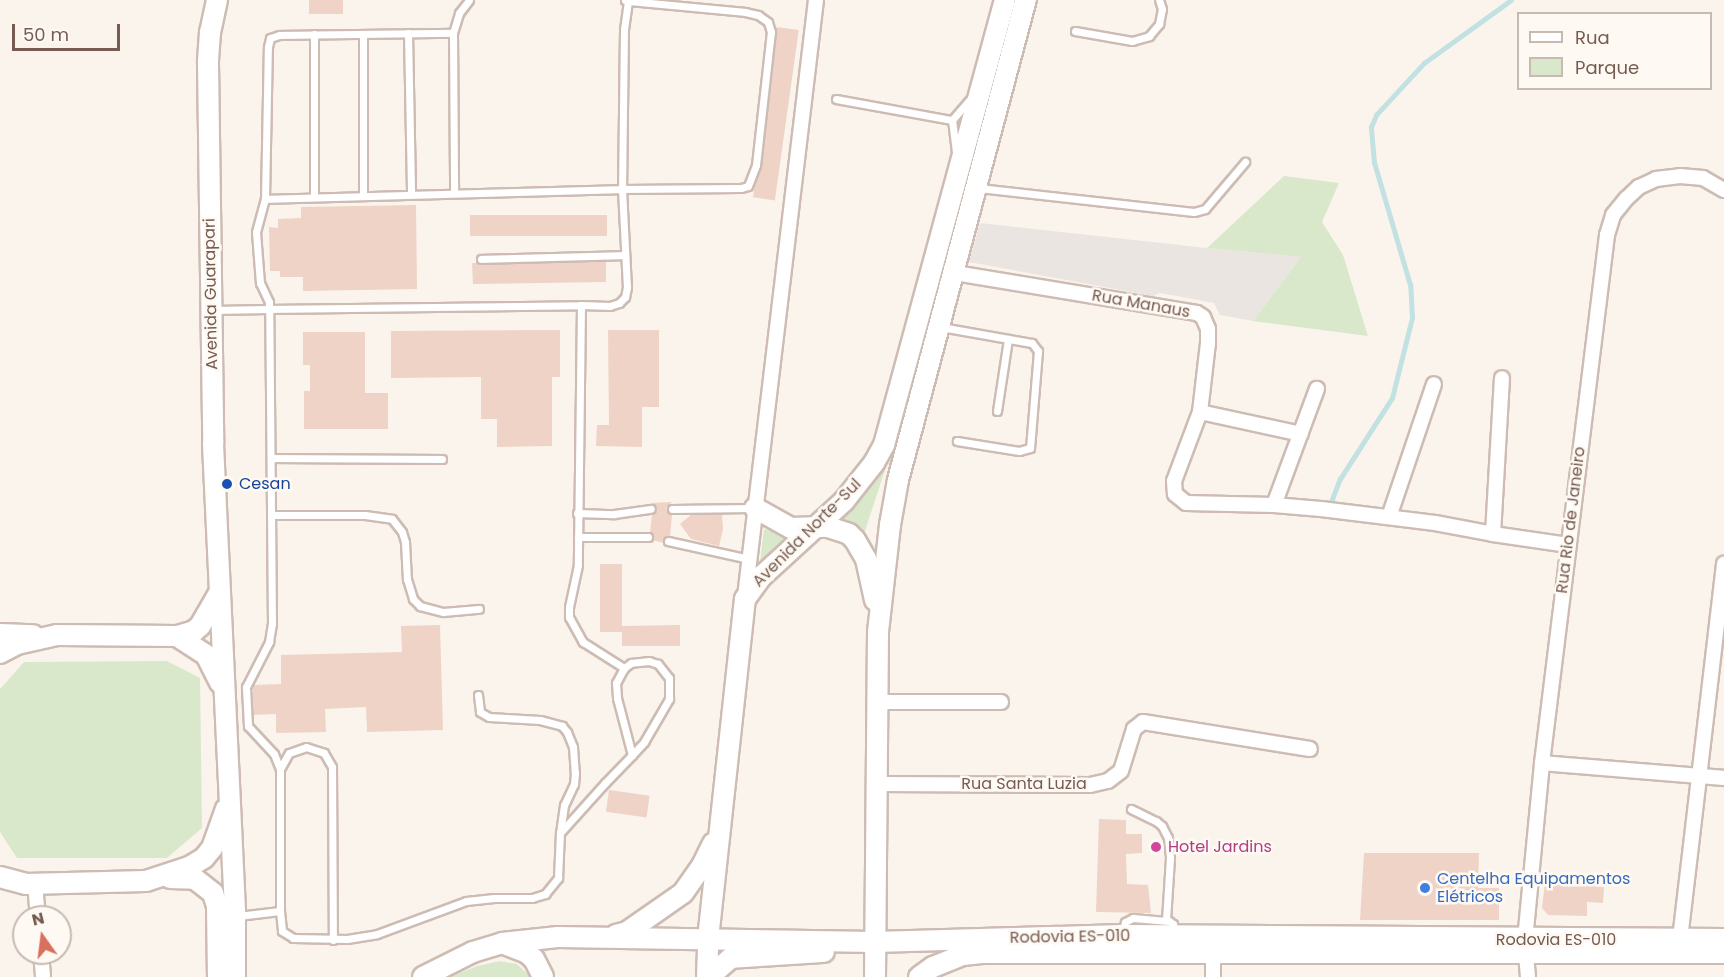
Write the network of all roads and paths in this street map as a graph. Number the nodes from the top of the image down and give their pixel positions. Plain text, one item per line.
1 (217, 0) edge
2 (469, 0) edge
3 (627, 0) edge
4 (816, 0) edge
5 (1005, 0) edge
6 (1026, 0) edge
7 (1159, 0) edge
8 (1075, 31) dead end
9 (408, 33) junction
10 (453, 33) junction
11 (314, 34) junction
12 (363, 34) junction
13 (981, 86) junction
14 (836, 99) dead end
15 (952, 120) junction
16 (1245, 162) dead end
17 (958, 170) junction
18 (976, 187) junction
19 (622, 189) junction
20 (1724, 190) edge
21 (454, 192) junction
22 (411, 194) junction
23 (363, 195) junction
24 (314, 197) junction
25 (265, 199) junction
26 (625, 255) junction
27 (481, 259) dead end
28 (954, 273) junction
29 (581, 305) junction
30 (269, 309) junction
31 (212, 310) junction
32 (940, 327) junction
33 (1008, 339) junction
34 (1502, 378) dead end
35 (1434, 384) dead end
36 (1317, 389) dead end
37 (997, 411) dead end
38 (1200, 412) junction
39 (1301, 434) junction
40 (957, 441) dead end
41 (271, 458) junction
42 (441, 459) dead end
43 (1274, 505) junction
44 (672, 508) dead end
45 (755, 508) junction
46 (651, 509) dead end
47 (577, 513) junction
48 (271, 515) junction
49 (1389, 517) junction
50 (818, 526) junction
51 (1494, 534) junction
52 (578, 537) junction
53 (648, 537) dead end
54 (668, 541) dead end
55 (1568, 545) junction
56 (749, 559) junction
57 (1724, 564) edge
58 (221, 589) junction
59 (744, 599) junction
60 (479, 609) dead end
61 (878, 633) junction
62 (0, 634) edge
63 (57, 635) junction
64 (177, 636) junction
65 (0, 653) edge
66 (624, 668) junction
67 (222, 690) junction
68 (478, 695) dead end
69 (878, 702) junction
70 (1000, 702) dead end
71 (1310, 749) dead end
72 (632, 755) junction
73 (1542, 763) junction
74 (280, 769) junction
75 (1700, 778) junction
76 (1724, 778) edge
77 (877, 784) junction
78 (229, 801) junction
79 (1131, 809) dead end
80 (720, 826) junction
81 (560, 833) junction
82 (0, 877) edge
83 (146, 880) junction
84 (35, 884) junction
85 (37, 905) edge
86 (280, 910) junction
87 (235, 916) junction
88 (1170, 928) junction
89 (607, 937) junction
90 (708, 939) junction
91 (1680, 939) junction
92 (1724, 939) edge
93 (333, 940) junction
94 (838, 942) junction
95 (875, 942) junction
96 (502, 943) junction
97 (1525, 947) junction
98 (1213, 952) junction
99 (1724, 953) edge
100 (218, 977) edge
101 (235, 977) edge
102 (423, 977) edge
103 (543, 977) edge
104 (708, 977) edge
105 (875, 977) edge
106 (919, 977) edge
107 (1213, 977) edge
108 (1528, 977) edge

1 - 31 main road, Avenida Guarapari
2 - 10 lane
3 - 19 lane
3 - 19 lane
4 - 45 street
5 - 13 main road, Avenida Norte-Sul
6 - 18 main road
7 - 8 lane
9 - 10 lane
9 - 12 lane
9 - 22 lane
10 - 21 lane
11 - 12 lane
11 - 24 lane
11 - 25 lane
12 - 23 lane
13 - 15 lane
13 - 17 main road, Avenida Norte-Sul
14 - 15 lane
15 - 17 lane
16 - 18 lane
17 - 50 main road, Avenida Norte-Sul
18 - 28 main road
19 - 21 lane
19 - 26 lane
20 - 55 street, Rua Rio de Janeiro
21 - 22 lane
22 - 23 lane
23 - 24 lane
24 - 25 lane
25 - 30 lane
26 - 27 lane
26 - 29 lane
28 - 32 main road
28 - 38 street, Rua Manaus
29 - 30 lane
29 - 47 lane
30 - 31 lane
30 - 41 lane
31 - 58 main road, Avenida Guarapari
32 - 33 lane
32 - 61 main road
33 - 37 lane
33 - 40 lane
34 - 51 street
35 - 49 street
36 - 39 street
38 - 39 street
38 - 43 street, Rua Manaus
39 - 43 street
41 - 42 lane
41 - 48 lane
43 - 49 street
44 - 45 lane
45 - 50 main road
45 - 56 street
46 - 47 lane
47 - 52 lane
48 - 60 lane
48 - 74 lane
49 - 51 street
50 - 59 main road, Avenida Norte-Sul
50 - 61 main road
51 - 55 street
52 - 53 lane
52 - 66 lane
54 - 56 lane
55 - 73 street, Rua Rio de Janeiro
56 - 59 street
57 - 75 street
58 - 64 main road
58 - 67 main road, Avenida Guarapari
59 - 80 main road, Avenida Norte-Sul
61 - 69 main road
62 - 63 main road
63 - 64 main road
63 - 65 main road
64 - 67 main road
66 - 72 lane
66 - 72 lane
67 - 78 main road, Avenida Guarapari
68 - 81 lane
69 - 70 street
69 - 77 main road
71 - 77 street, Rua Santa Luzia
72 - 81 lane
73 - 75 street
73 - 97 street, Rua Rio de Janeiro
74 - 86 lane
74 - 93 lane
75 - 76 street
75 - 91 street
77 - 95 main road
78 - 83 main road
78 - 87 main road, Avenida Guarapari
79 - 88 lane
80 - 89 main road
80 - 90 main road, Avenida Norte-Sul
81 - 93 lane
82 - 84 main road
83 - 84 main road
83 - 100 main road
84 - 85 street
86 - 87 lane
86 - 93 lane
87 - 101 main road, Avenida Guarapari
88 - 95 main road, Rodovia ES-010
88 - 97 main road, Rodovia ES-010
89 - 90 main road, Rodovia ES-010
89 - 96 main road, Rodovia ES-010
90 - 94 main road, Rodovia ES-010
90 - 104 main road, Avenida Norte-Sul
91 - 92 main road, Rodovia ES-010
91 - 97 main road, Rodovia ES-010
94 - 95 main road, Rodovia ES-010
94 - 104 main road
95 - 105 main road
96 - 102 main road, Rodovia ES-010
96 - 103 main road
97 - 98 main road, Rodovia ES-010
97 - 99 main road, Rodovia ES-010
97 - 108 street, Rua Rio de Janeiro
98 - 106 main road, Rodovia ES-010
98 - 107 street

